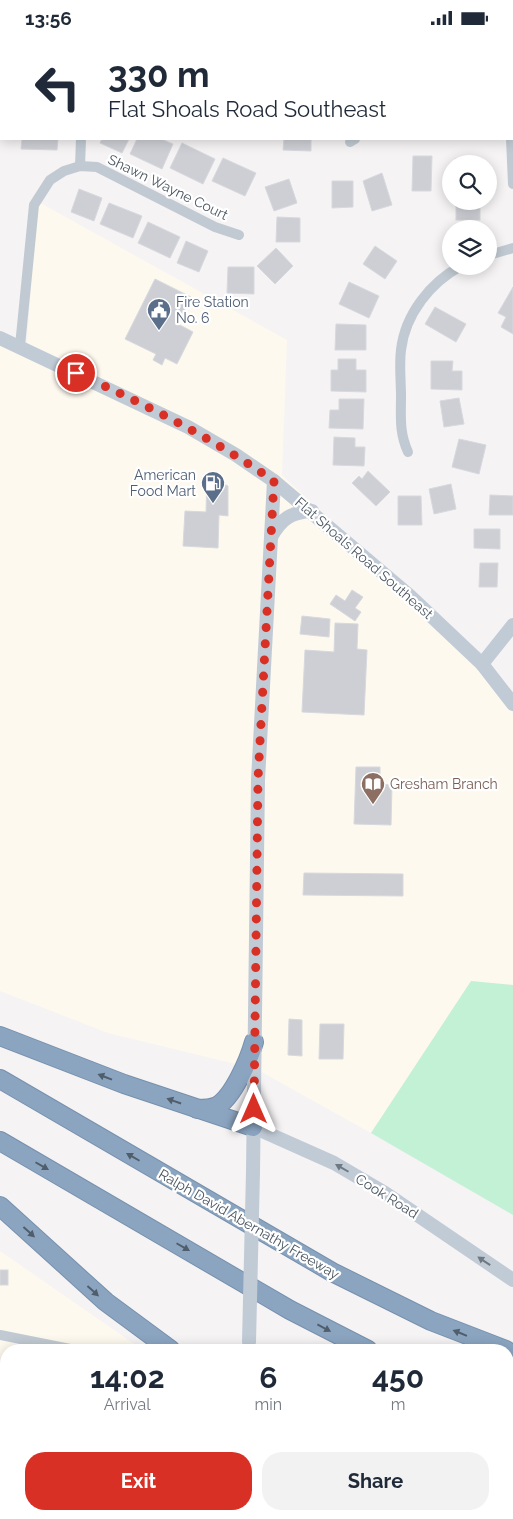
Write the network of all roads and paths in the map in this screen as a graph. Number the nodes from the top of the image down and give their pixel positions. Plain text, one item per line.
1 (81, 140) edge
2 (511, 140) edge
3 (80, 166) junction
4 (513, 184) edge
5 (239, 235) dead end
6 (513, 248) edge
7 (497, 253) edge
8 (447, 275) edge
9 (0, 338) edge
10 (20, 346) junction
11 (408, 452) dead end
12 (274, 481) junction
13 (312, 511) junction
14 (271, 538) junction
15 (513, 625) edge
16 (482, 664) junction
17 (513, 704) edge
18 (0, 1036) edge
19 (254, 1042) junction
20 (0, 1079) edge
21 (196, 1109) junction
22 (254, 1127) junction
23 (0, 1141) edge
24 (0, 1207) edge
25 (513, 1280) edge
26 (0, 1335) edge
27 (45, 1344) edge
28 (163, 1344) edge
29 (249, 1344) edge
30 (356, 1344) edge
31 (491, 1344) edge

1 - 3 street
2 - 4 street
3 - 5 street, Shawn Wayne Court
3 - 10 street
6 - 7 street
8 - 11 street
9 - 10 street, Flat Shoals Road Southeast
10 - 12 street, Flat Shoals Road Southeast
12 - 13 street, Flat Shoals Road Southeast
12 - 14 street
13 - 14 street
13 - 16 street, Flat Shoals Road Southeast
14 - 19 street
15 - 16 street
16 - 17 street, Flat Shoals Road Southeast
21 -> 18 highway
19 - 21 highway
19 - 22 street
31 -> 20 highway, Ralph David Abernathy Freeway
21 - 22 highway
25 -> 22 street, Cook Road
22 - 29 street, bridge
23 -> 30 highway
24 -> 28 highway
26 - 27 street

